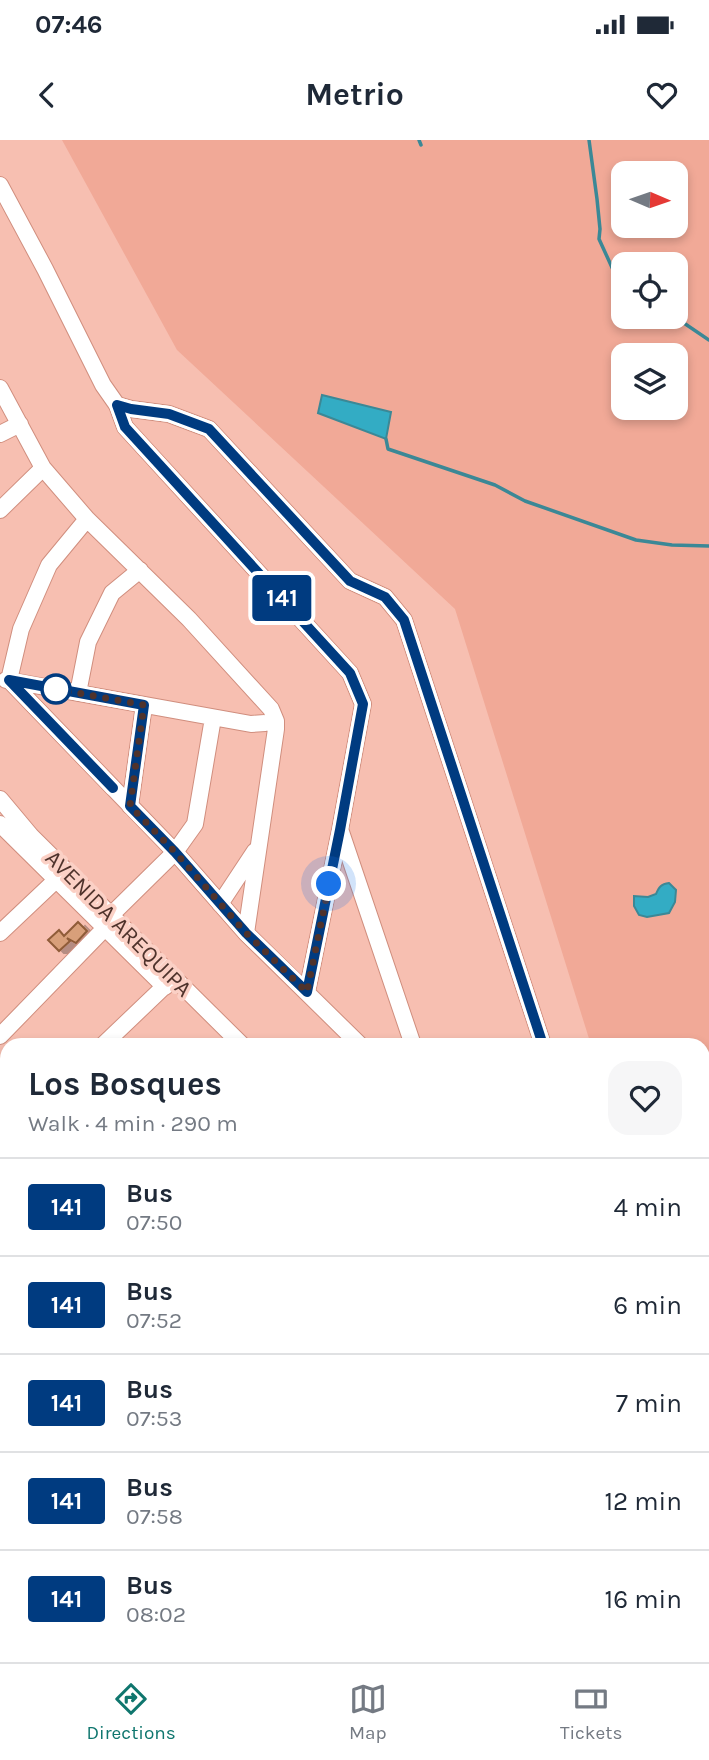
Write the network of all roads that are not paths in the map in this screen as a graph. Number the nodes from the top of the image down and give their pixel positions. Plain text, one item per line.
1 (0, 185) edge
2 (0, 388) edge
3 (117, 405) junction
4 (20, 424) junction
5 (0, 434) edge
6 (43, 468) junction
7 (0, 510) edge
8 (88, 519) junction
9 (140, 570) junction
10 (4, 679) edge
11 (78, 693) junction
12 (144, 705) junction
13 (213, 718) junction
14 (275, 721) junction
15 (0, 799) edge
16 (130, 806) junction
17 (2, 830) edge
18 (340, 830) junction
19 (259, 846) junction
20 (175, 852) junction
21 (56, 880) junction
22 (220, 904) junction
23 (108, 922) junction
24 (0, 933) edge
25 (246, 933) junction
26 (170, 982) junction
27 (307, 992) junction
28 (0, 1036) edge
29 (110, 1038) edge
30 (234, 1038) edge
31 (353, 1038) edge
32 (411, 1038) edge
33 (541, 1038) edge

1 - 3 street
2 - 4 street
3 - 18 street
3 - 33 street
4 - 5 street
4 - 6 street
6 - 7 street
6 - 8 street
8 - 9 street
8 - 10 street
9 - 11 street
9 - 14 street
10 - 11 street
10 - 16 street
11 - 12 street
12 - 13 street
12 - 16 street
13 - 14 street
13 - 20 street
14 - 19 street
15 - 23 street, AVENIDA AREQUIPA
16 - 20 street
17 - 21 street
18 - 27 street
18 - 32 street
19 - 22 street
19 - 25 street
20 - 22 street
20 - 23 street
21 - 23 street
21 - 24 street
22 - 25 street
23 - 26 street, AVENIDA AREQUIPA
23 - 28 street
25 - 27 street
26 - 29 street
26 - 30 street, AVENIDA AREQUIPA
27 - 31 street

